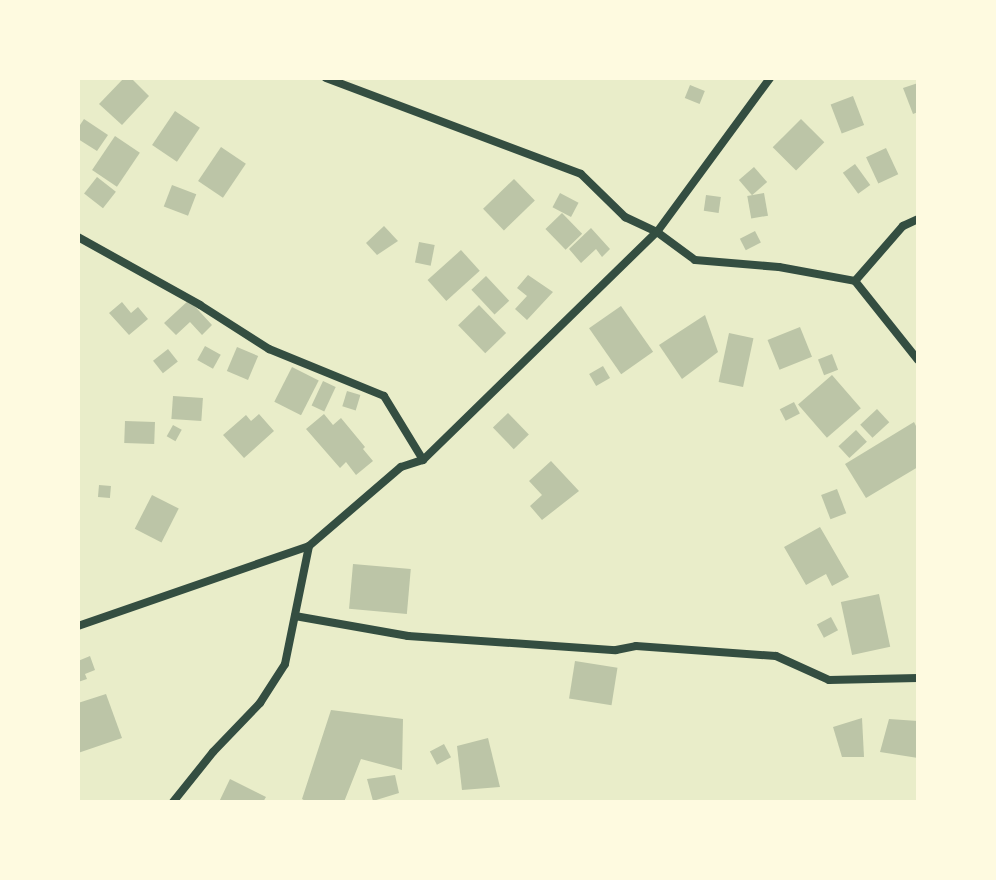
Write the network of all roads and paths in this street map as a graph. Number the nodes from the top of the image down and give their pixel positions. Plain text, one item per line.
1 (326, 78) edge
2 (770, 78) edge
3 (918, 219) edge
4 (657, 232) junction
5 (78, 237) edge
6 (855, 281) junction
7 (918, 360) edge
8 (423, 460) junction
9 (309, 546) junction
10 (295, 616) junction
11 (78, 626) edge
12 (918, 678) edge
13 (173, 802) edge

1 - 4 street
2 - 4 street
3 - 6 street
4 - 6 street
4 - 8 street
5 - 8 street
6 - 7 street
8 - 9 street
9 - 10 street
9 - 11 street
10 - 12 street
10 - 13 street

